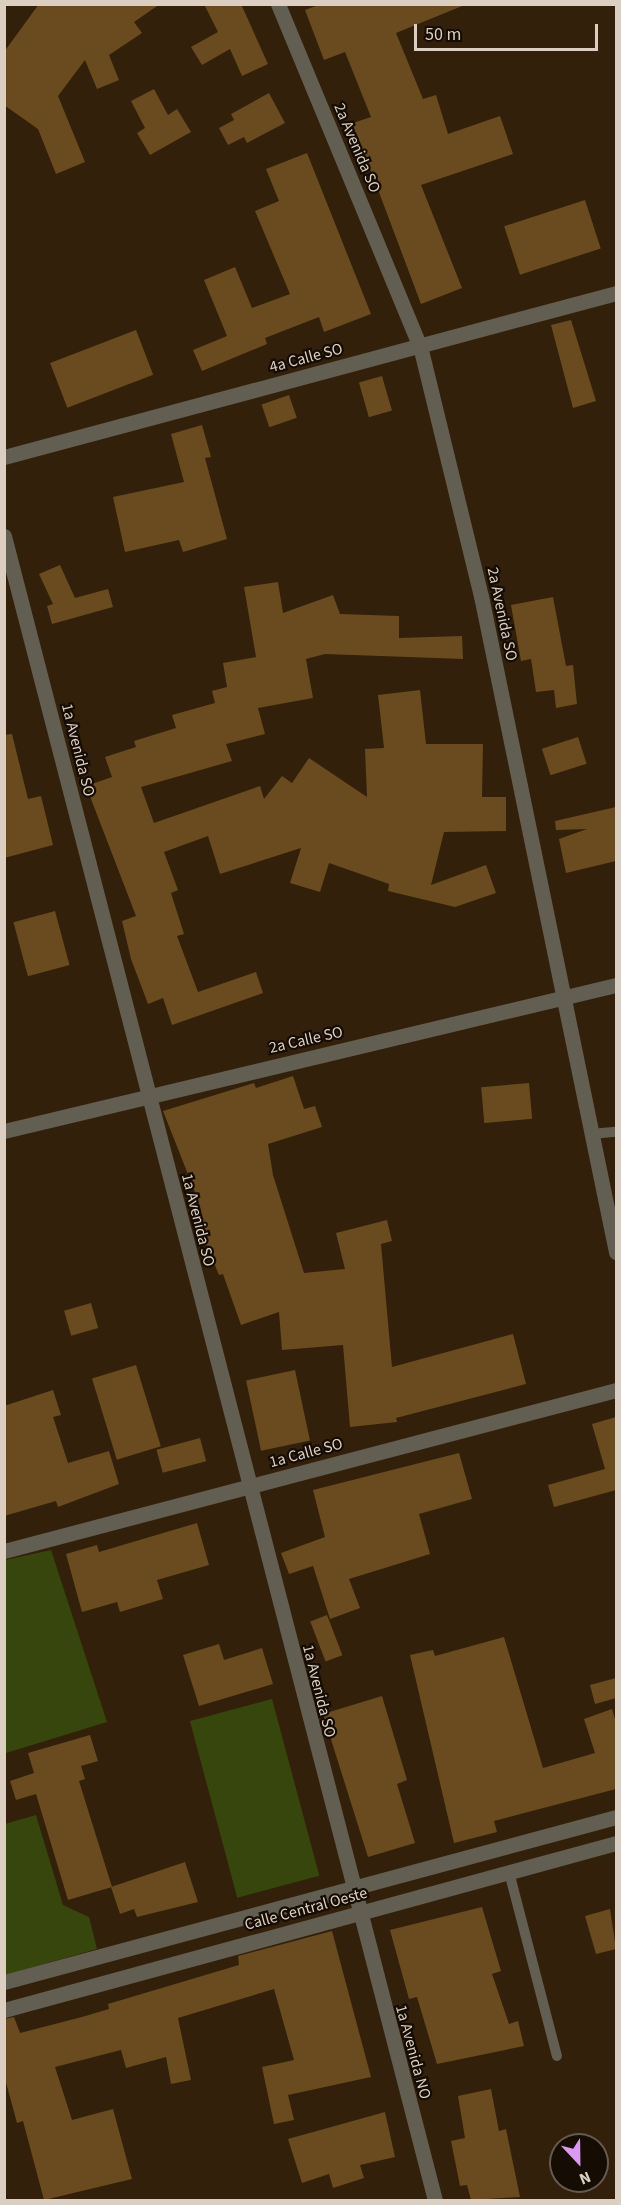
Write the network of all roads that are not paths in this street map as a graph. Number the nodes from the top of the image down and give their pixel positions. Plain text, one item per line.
1 (278, 4) edge
2 (616, 293) edge
3 (420, 346) junction
4 (4, 457) edge
5 (4, 536) edge
6 (616, 985) edge
7 (561, 998) junction
8 (148, 1096) junction
9 (4, 1131) edge
10 (616, 1132) edge
11 (591, 1134) junction
12 (616, 1252) edge
13 (616, 1390) edge
14 (248, 1487) junction
15 (4, 1551) edge
16 (616, 1817) edge
17 (616, 1843) edge
18 (509, 1872) junction
19 (351, 1888) junction
20 (357, 1914) junction
21 (4, 1982) edge
22 (4, 2010) edge
23 (556, 2056) dead end
24 (435, 2200) edge

1 - 3 street, 2a Avenida SO
2 - 3 street, 4a Calle SO
3 - 4 street, 4a Calle SO
3 - 7 street, 2a Avenida SO
5 - 8 street, 1a Avenida SO
6 - 7 street, 2a Calle SO
7 - 8 street, 2a Calle SO
7 - 11 street, 2a Avenida SO
8 - 9 street, 2a Calle SO
8 - 14 street, 1a Avenida SO
10 - 11 lane
11 - 12 street, 2a Avenida SO
13 - 14 street, 1a Calle SO
14 - 15 street, 1a Calle SO
14 - 19 street, 1a Avenida SO
16 - 19 street
17 - 18 street, Calle Central Oeste
18 - 20 street, Calle Central Oeste
18 - 23 lane
19 - 20 street, 1a Avenida SO
19 - 21 street
20 - 22 street, Calle Central Oeste
20 - 24 street, 1a Avenida NO

